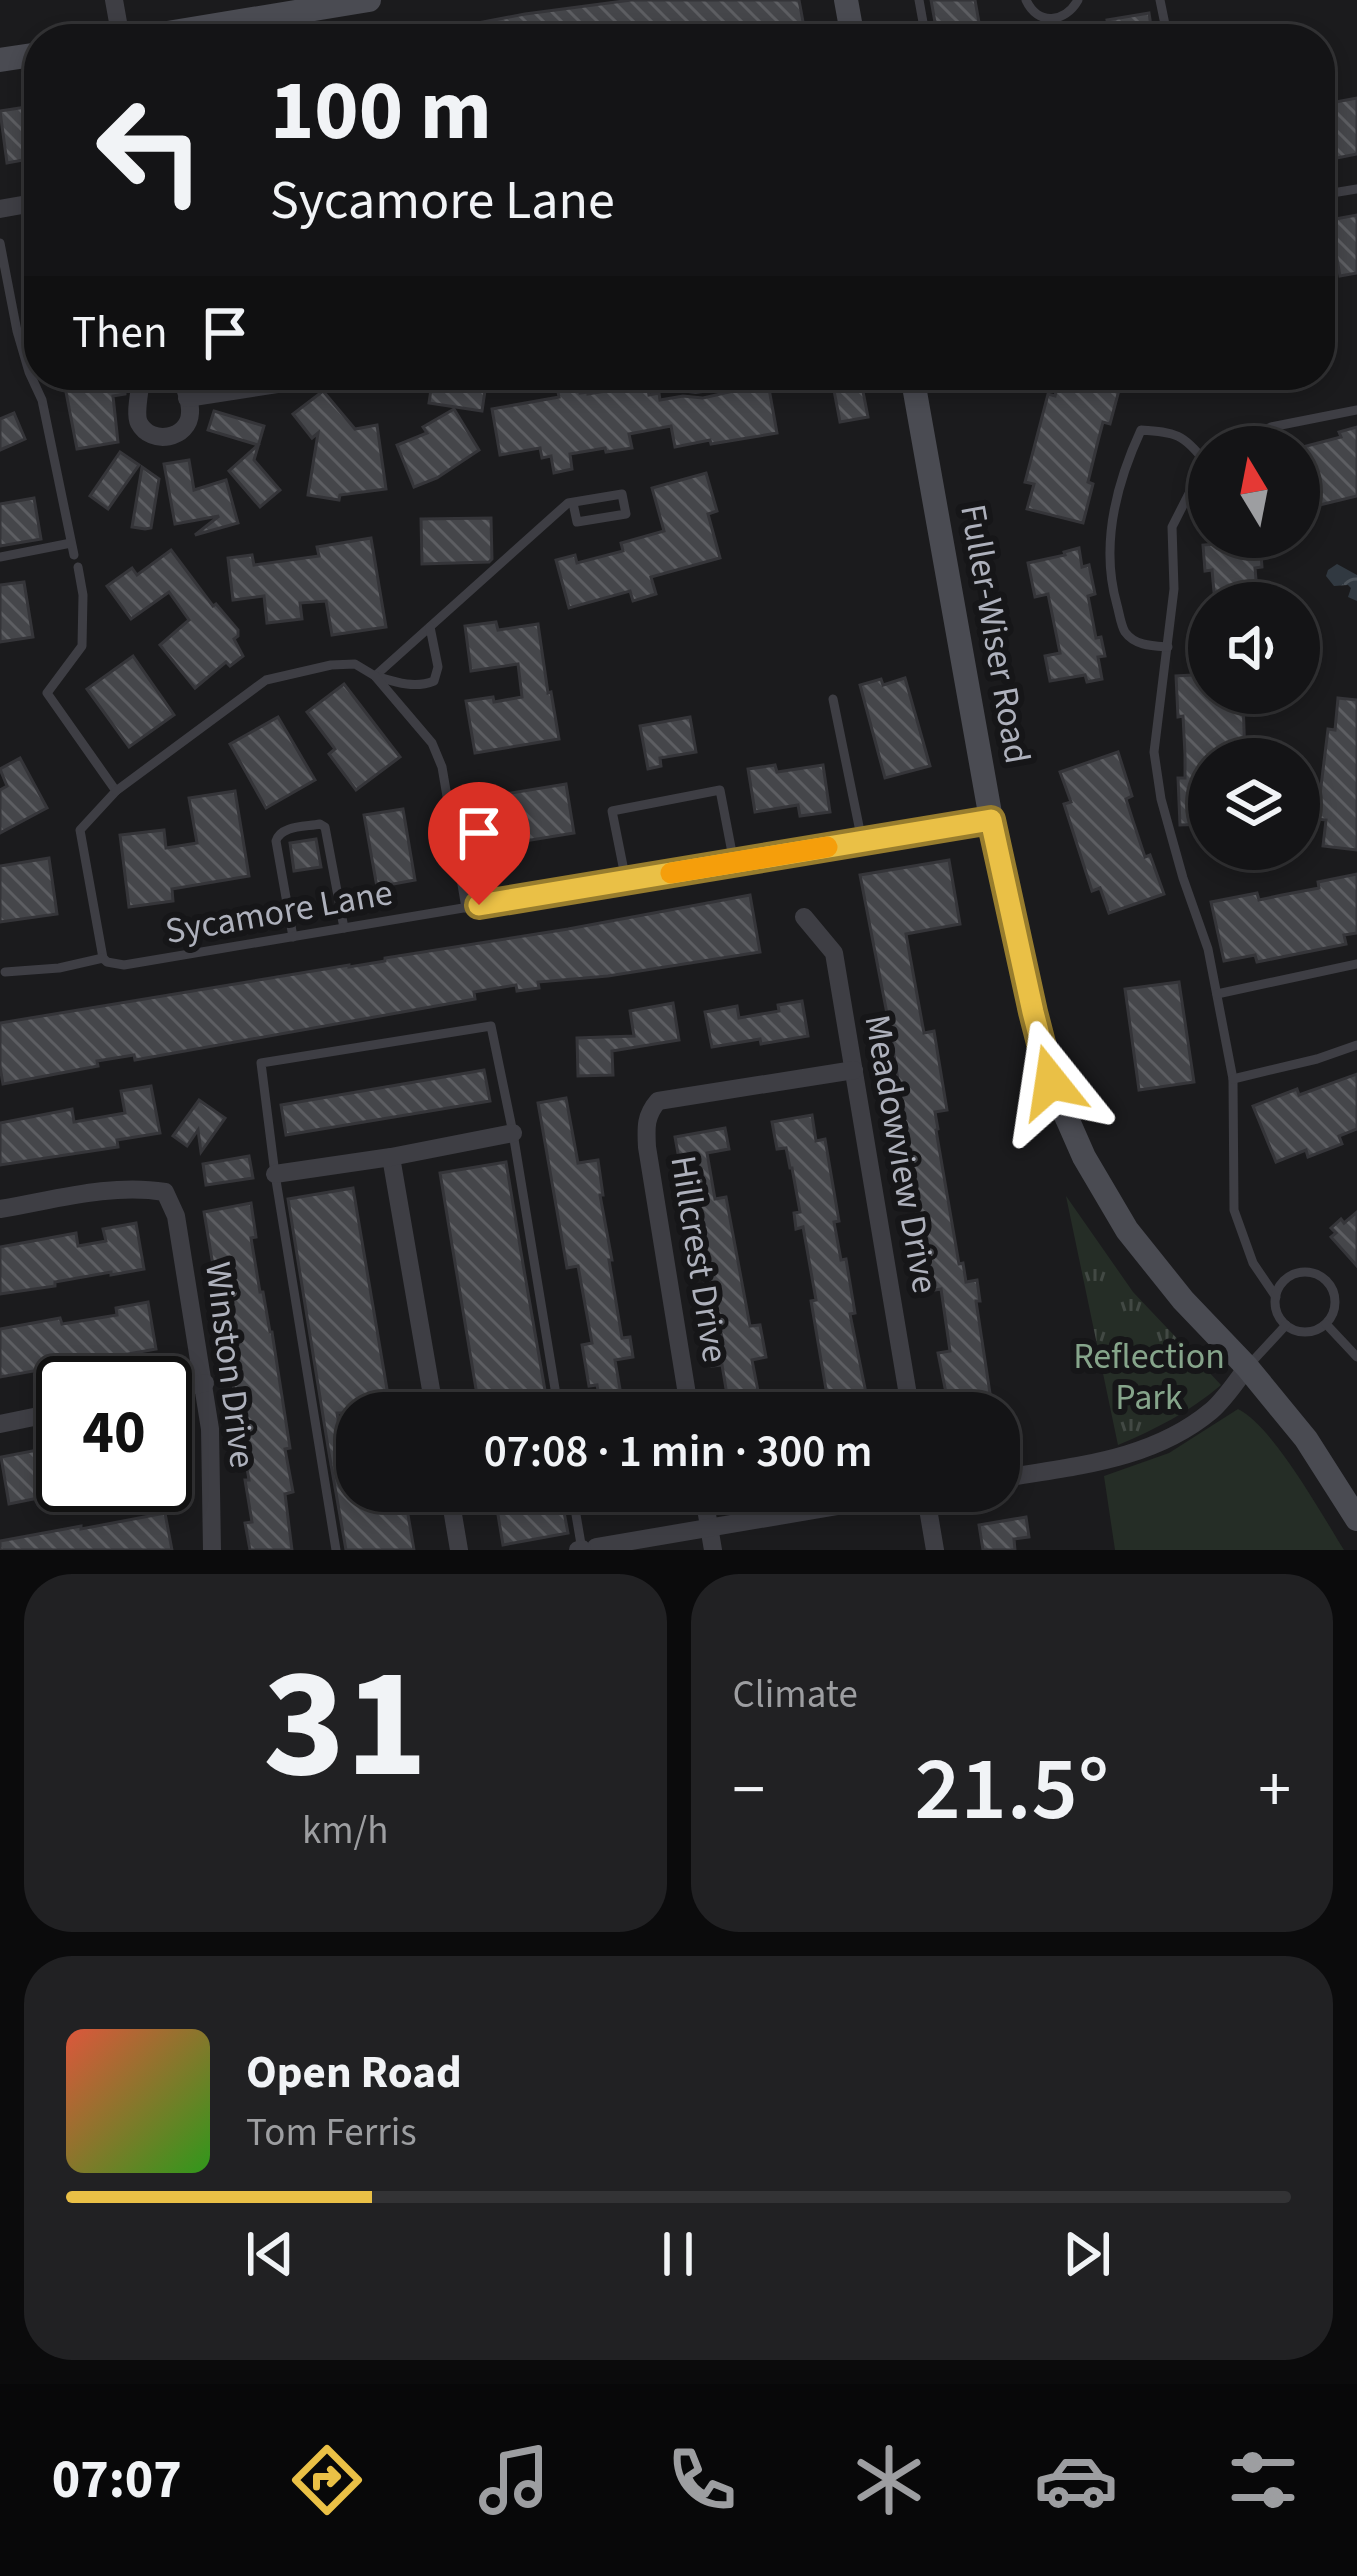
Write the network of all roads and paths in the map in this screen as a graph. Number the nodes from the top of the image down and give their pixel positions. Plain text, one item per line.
1 (369, 0) edge
2 (1025, 0) edge
3 (1078, 0) edge
4 (270, 8) edge
5 (198, 24) edge
6 (0, 243) edge
7 (6, 300) edge
8 (17, 331) junction
9 (0, 335) edge
10 (24, 355) edge
11 (37, 390) edge
12 (140, 390) edge
13 (185, 390) edge
14 (238, 390) edge
15 (915, 390) edge
16 (187, 398) junction
17 (1357, 410) edge
18 (1276, 426) edge
19 (1188, 442) edge
20 (1188, 497) edge
21 (573, 502) junction
22 (0, 557) edge
23 (78, 568) dead end
24 (430, 627) junction
25 (1168, 646) junction
26 (375, 676) junction
27 (833, 699) dead end
28 (116, 791) junction
29 (991, 820) junction
30 (862, 841) junction
31 (734, 863) junction
32 (626, 881) junction
33 (466, 908) junction
34 (804, 917) dead end
35 (344, 928) junction
36 (293, 937) junction
37 (103, 958) junction
38 (1357, 964) edge
39 (4, 972) dead end
40 (1217, 994) junction
41 (1357, 1045) edge
42 (854, 1070) junction
43 (1233, 1079) junction
44 (513, 1133) junction
45 (391, 1156) junction
46 (274, 1174) junction
47 (0, 1210) edge
48 (1276, 1297) junction
49 (1326, 1324) junction
50 (1286, 1325) junction
51 (1357, 1357) edge
52 (1247, 1367) junction
53 (205, 1383) junction
54 (192, 1386) edge
55 (431, 1392) edge
56 (556, 1392) edge
57 (687, 1392) edge
58 (908, 1392) edge
59 (36, 1417) edge
60 (0, 1424) edge
61 (1020, 1476) edge
62 (453, 1512) edge
63 (576, 1512) edge
64 (706, 1512) edge
65 (802, 1512) edge
66 (928, 1512) edge
67 (1357, 1519) edge
68 (709, 1528) junction
69 (584, 1549) edge
70 (212, 1550) edge
71 (336, 1550) edge
72 (459, 1550) edge
73 (713, 1550) edge
74 (934, 1550) edge

1 - 4 street
2 - 3 lane
4 - 5 street
6 - 7 lane
7 - 8 lane
8 - 9 lane
8 - 10 lane
11 - 22 lane
12 - 16 street
13 - 16 street
14 - 16 street
15 - 29 street, Fuller-Wiser Road
17 - 18 lane
19 - 25 lane
20 - 25 lane
21 - 21 lane
21 - 24 lane
23 - 28 lane
24 - 26 lane
24 - 26 lane
25 - 40 lane
26 - 28 lane
26 - 33 lane
27 - 30 lane
28 - 37 lane
29 - 30 lane, Sycamore Lane
29 - 52 street, Fuller-Wiser Road
30 - 31 lane, Sycamore Lane
31 - 32 lane, Sycamore Lane
31 - 32 lane
32 - 33 lane, Sycamore Lane
33 - 35 lane, Sycamore Lane
34 - 42 street, Meadowview Drive
35 - 36 lane, Sycamore Lane
35 - 36 lane
36 - 37 lane, Sycamore Lane
37 - 39 lane, Sycamore Lane
38 - 40 lane
40 - 43 lane
41 - 43 lane
42 - 57 street, Hillcrest Drive
42 - 58 street, Meadowview Drive
43 - 48 lane
44 - 45 street
44 - 46 lane
44 - 56 lane
45 - 46 street
45 - 55 street
46 - 71 lane
47 - 53 street, Winston Drive
48 - 49 lane
48 - 50 lane
49 - 50 lane
49 - 51 lane
50 - 52 lane
52 - 61 street
52 - 67 street, Fuller-Wiser Road
53 - 54 street
53 - 70 street, Winston Drive
59 - 60 street
62 - 72 street
63 - 69 lane
64 - 68 street
65 - 68 street
66 - 74 street
68 - 69 street
68 - 73 street

